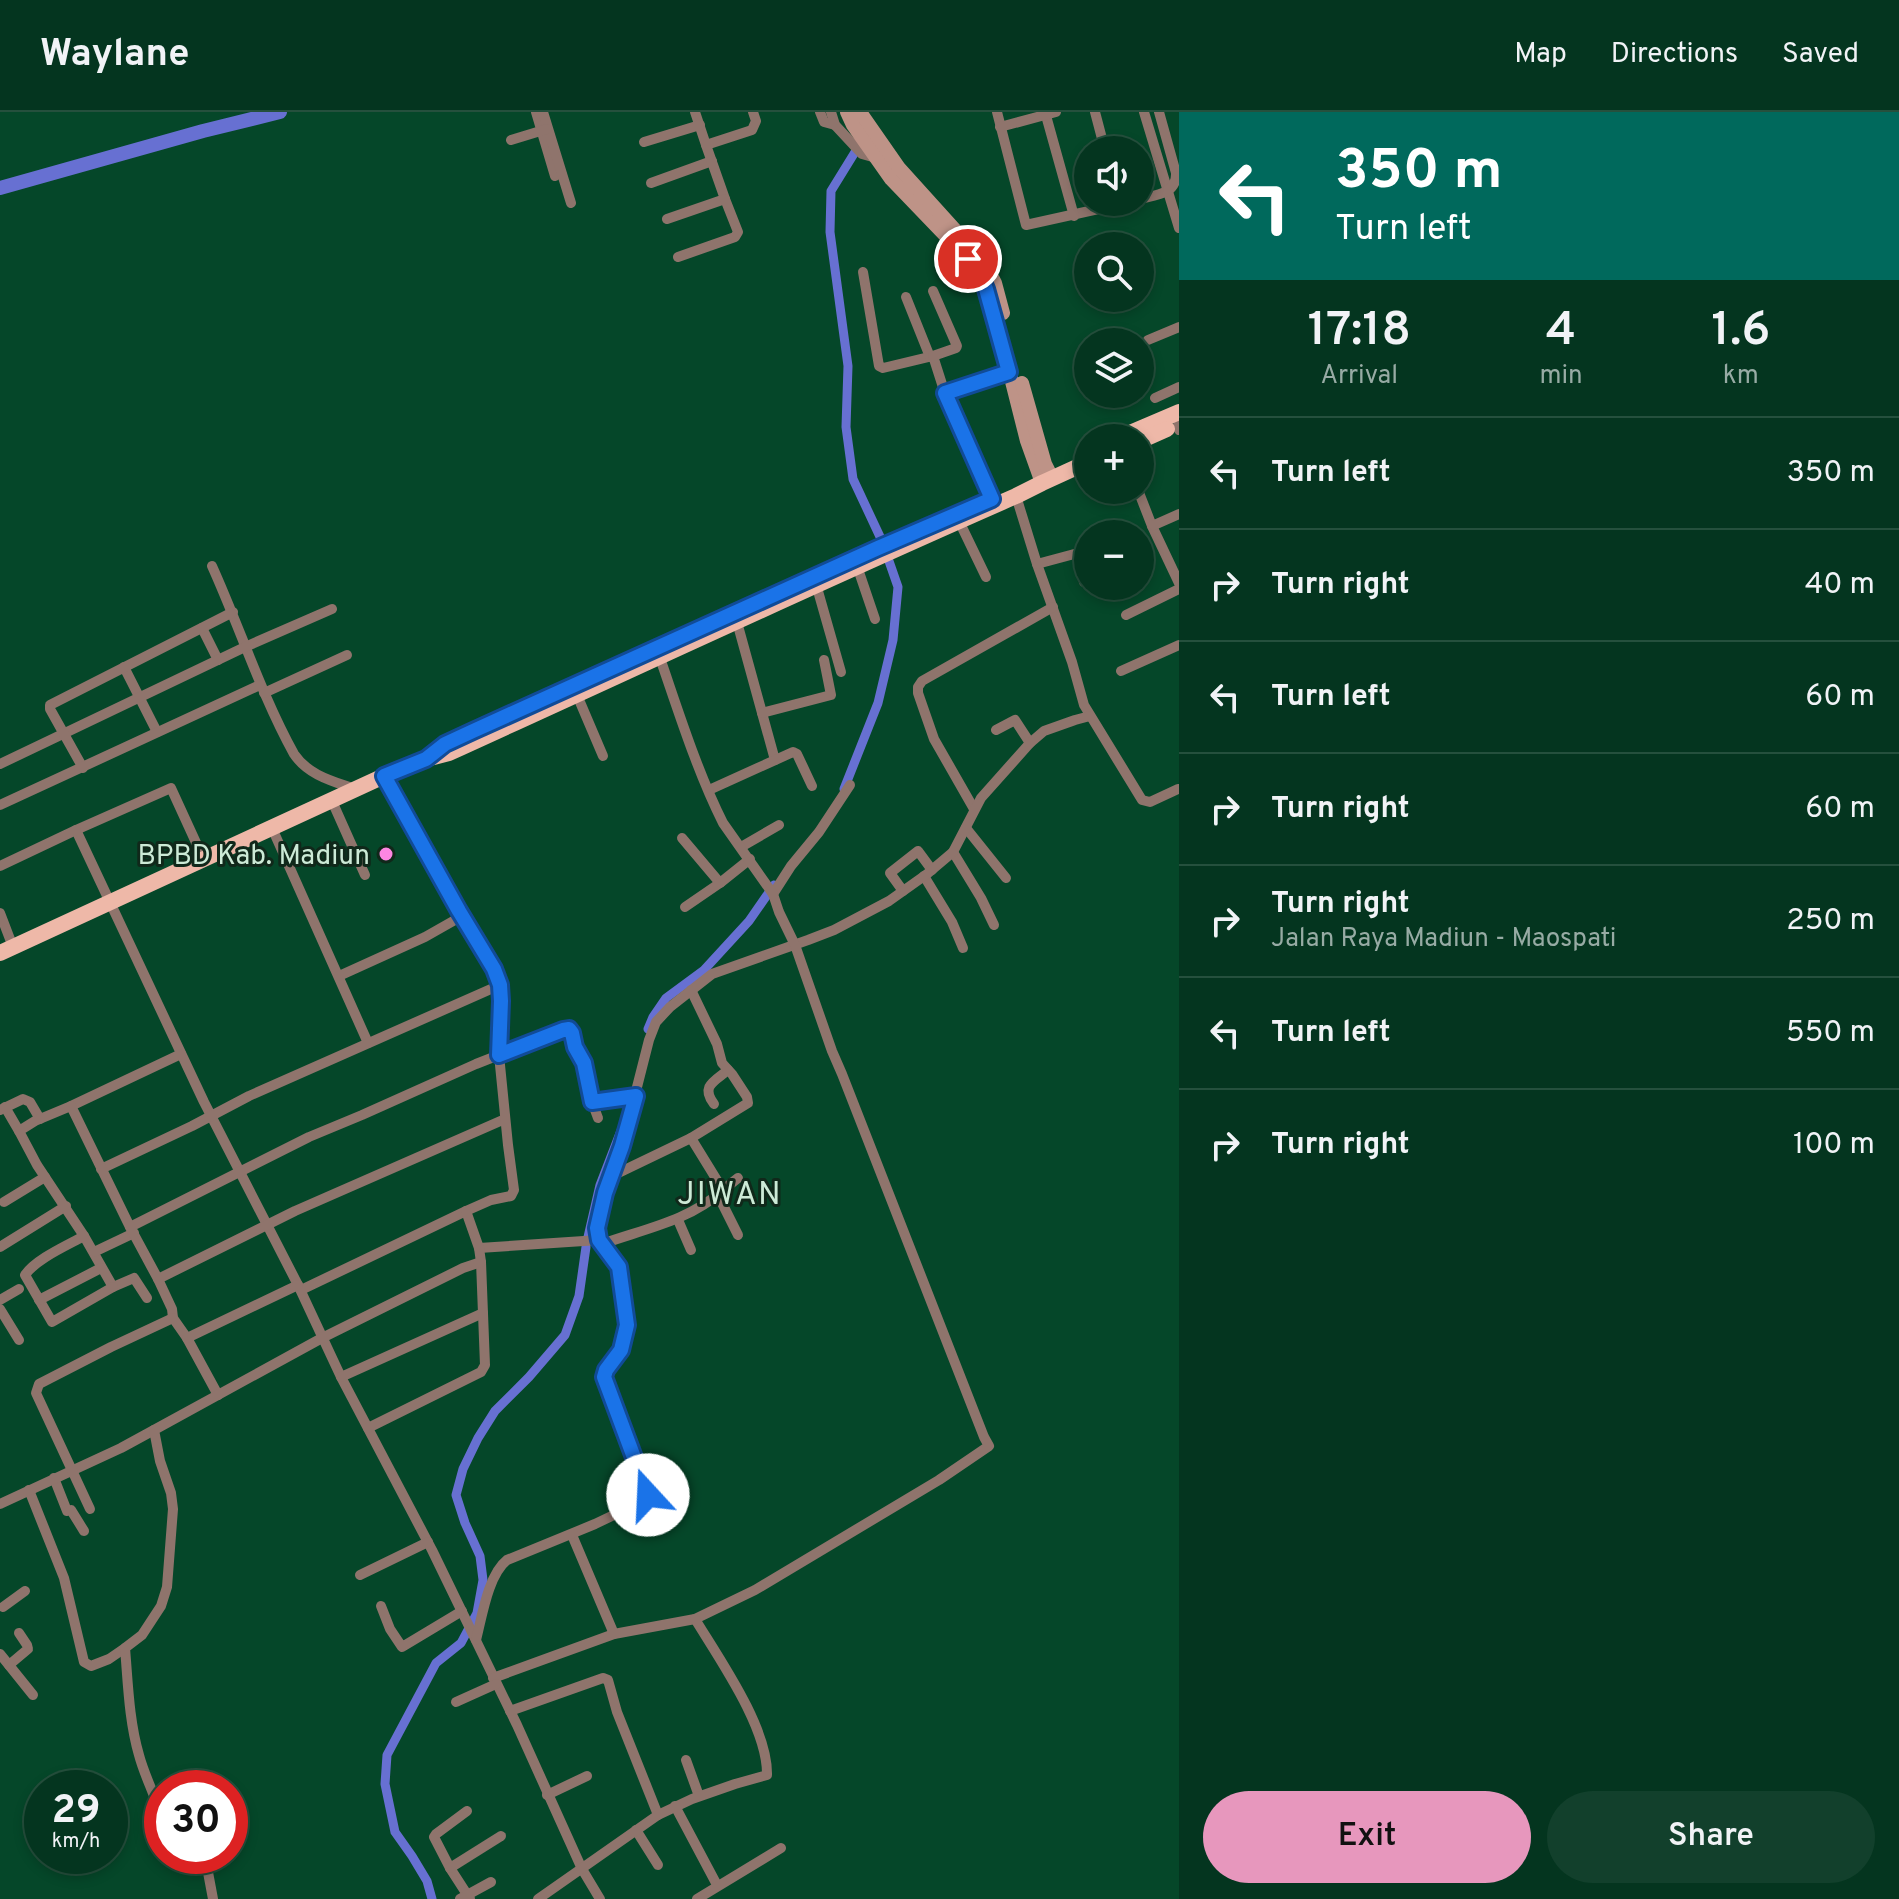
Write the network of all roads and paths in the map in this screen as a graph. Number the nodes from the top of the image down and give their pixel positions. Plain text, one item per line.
1 (536, 112) edge
2 (543, 112) edge
3 (695, 112) edge
4 (753, 112) edge
5 (820, 112) edge
6 (831, 112) edge
7 (997, 112) edge
8 (1095, 112) edge
9 (1144, 112) edge
10 (1159, 112) edge
11 (1049, 113) edge
12 (856, 117) edge
13 (700, 125) junction
14 (835, 125) junction
15 (1000, 127) junction
16 (545, 130) junction
17 (1101, 136) edge
18 (511, 140) dead end
19 (644, 142) dead end
20 (706, 145) junction
21 (873, 152) junction
22 (712, 161) junction
23 (551, 162) junction
24 (539, 166) dead end
25 (555, 176) dead end
26 (651, 183) dead end
27 (1167, 192) junction
28 (1154, 195) edge
29 (725, 199) junction
30 (571, 203) dead end
31 (1074, 216) joint
32 (667, 219) dead end
33 (941, 223) junction
34 (1179, 228) edge
35 (678, 257) dead end
36 (863, 272) dead end
37 (933, 291) dead end
38 (906, 297) dead end
39 (1179, 327) edge
40 (1154, 337) edge
41 (932, 357) junction
42 (1009, 372) junction
43 (1179, 387) edge
44 (945, 393) junction
45 (1155, 398) dead end
46 (1179, 423) edge
47 (1154, 429) edge
48 (1154, 435) edge
49 (1074, 459) edge
50 (1074, 467) edge
51 (1045, 476) junction
52 (1016, 496) junction
53 (992, 499) junction
54 (1179, 514) edge
55 (959, 521) junction
56 (1154, 525) edge
57 (1154, 530) edge
58 (888, 548) junction
59 (1074, 554) edge
60 (1037, 564) junction
61 (212, 566) dead end
62 (857, 566) junction
63 (986, 577) dead end
64 (815, 581) junction
65 (1179, 586) edge
66 (1053, 607) junction
67 (332, 609) dead end
68 (233, 612) junction
69 (1126, 615) dead end
70 (875, 619) dead end
71 (737, 622) junction
72 (202, 628) junction
73 (1179, 645) edge
74 (245, 647) junction
75 (347, 655) dead end
76 (660, 658) junction
77 (218, 660) junction
78 (824, 660) dead end
79 (124, 667) junction
80 (1121, 671) dead end
81 (841, 672) dead end
82 (262, 689) junction
83 (577, 695) junction
84 (139, 698) junction
85 (530, 711) junction
86 (762, 713) junction
87 (1090, 716) junction
88 (996, 730) dead end
89 (157, 732) junction
90 (65, 733) junction
91 (1030, 743) junction
92 (603, 756) dead end
93 (775, 760) junction
94 (0, 764) edge
95 (83, 768) junction
96 (384, 776) junction
97 (850, 785) dead end
98 (812, 786) dead end
99 (355, 789) junction
100 (1178, 789) edge
101 (709, 790) junction
102 (332, 801) junction
103 (0, 805) edge
104 (974, 809) junction
105 (779, 825) dead end
106 (272, 828) junction
107 (966, 828) junction
108 (76, 830) junction
109 (682, 838) dead end
110 (741, 847) junction
111 (953, 852) junction
112 (750, 859) junction
113 (204, 860) junction
114 (0, 866) edge
115 (928, 873) junction
116 (365, 875) dead end
117 (1006, 878) dead end
118 (720, 883) junction
119 (903, 891) junction
120 (772, 893) junction
121 (109, 904) junction
122 (685, 907) dead end
123 (0, 913) edge
124 (462, 916) junction
125 (994, 925) dead end
126 (795, 945) junction
127 (963, 948) dead end
128 (6, 950) edge
129 (339, 976) junction
130 (500, 985) junction
131 (691, 990) junction
132 (368, 1043) junction
133 (181, 1054) junction
134 (499, 1055) junction
135 (728, 1070) junction
136 (632, 1096) junction
137 (592, 1102) junction
138 (714, 1104) dead end
139 (71, 1106) junction
140 (3, 1108) edge
141 (212, 1115) junction
142 (598, 1118) dead end
143 (40, 1119) junction
144 (505, 1119) junction
145 (19, 1131) junction
146 (691, 1138) junction
147 (101, 1169) junction
148 (239, 1171) junction
149 (612, 1176) junction
150 (45, 1177) junction
151 (738, 1178) dead end
152 (720, 1193) junction
153 (4, 1202) dead end
154 (66, 1206) junction
155 (466, 1211) junction
156 (678, 1220) junction
157 (268, 1225) junction
158 (132, 1230) junction
159 (738, 1235) dead end
160 (84, 1236) junction
161 (600, 1242) junction
162 (0, 1247) edge
163 (479, 1248) junction
164 (691, 1250) dead end
165 (94, 1252) junction
166 (481, 1262) junction
167 (101, 1268) junction
168 (158, 1279) junction
169 (113, 1287) junction
170 (299, 1288) junction
171 (19, 1289) dead end
172 (147, 1298) dead end
173 (0, 1300) edge
174 (39, 1300) junction
175 (0, 1309) edge
176 (483, 1313) junction
177 (173, 1318) junction
178 (187, 1338) junction
179 (322, 1338) junction
180 (19, 1340) dead end
181 (341, 1377) junction
182 (218, 1395) junction
183 (368, 1428) junction
184 (154, 1430) junction
185 (71, 1470) junction
186 (54, 1478) junction
187 (29, 1490) junction
188 (0, 1504) edge
189 (90, 1509) dead end
190 (84, 1531) dead end
191 (572, 1535) junction
192 (428, 1542) junction
193 (360, 1575) dead end
194 (25, 1591) dead end
195 (381, 1606) dead end
196 (1, 1608) edge
197 (463, 1614) junction
198 (695, 1619) junction
199 (19, 1633) dead end
200 (614, 1634) junction
201 (474, 1635) junction
202 (125, 1648) junction
203 (0, 1654) edge
204 (9, 1665) junction
205 (495, 1681) junction
206 (33, 1695) dead end
207 (456, 1702) dead end
208 (510, 1711) junction
209 (686, 1760) dead end
210 (144, 1770) edge
211 (587, 1776) dead end
212 (547, 1795) junction
213 (699, 1796) junction
214 (675, 1806) junction
215 (467, 1811) dead end
216 (658, 1815) junction
217 (636, 1830) junction
218 (501, 1836) dead end
219 (781, 1848) dead end
220 (658, 1865) dead end
221 (450, 1868) junction
222 (582, 1869) junction
223 (208, 1874) edge
224 (491, 1882) dead end
225 (717, 1885) junction
226 (466, 1898) edge
227 (213, 1899) edge
228 (538, 1899) edge
229 (600, 1899) edge
230 (697, 1899) edge

1 - 16 street
2 - 16 street
3 - 13 street
4 - 20 street
5 - 14 street
6 - 14 street
7 - 15 street
8 - 17 street
9 - 27 street
10 - 27 street
11 - 15 street
11 - 31 street
12 - 21 main road
13 - 19 street
13 - 20 street
14 - 21 street
15 - 31 street
16 - 18 street
16 - 23 street
16 - 30 street
20 - 22 street
21 - 33 main road
22 - 26 street
22 - 29 street
23 - 24 street
23 - 25 street
27 - 28 street
27 - 34 street
29 - 32 street
29 - 35 street
33 - 42 main road
33 - 51 main road
36 - 41 street
37 - 41 street
38 - 41 street
39 - 40 street
41 - 44 street
42 - 44 street
42 - 51 main road
43 - 45 street
44 - 53 street
46 - 47 highway
46 - 48 highway
49 - 51 highway
50 - 51 highway
51 - 52 highway
51 - 53 highway
52 - 55 highway
52 - 60 street
53 - 58 highway
54 - 56 street
55 - 58 highway
55 - 63 street
57 - 65 street
58 - 62 highway
58 - 64 highway
59 - 60 street
60 - 66 street
61 - 68 street
62 - 64 highway
62 - 70 street
64 - 71 highway
64 - 81 street
64 - 85 highway
65 - 69 street
66 - 87 street
66 - 104 street
67 - 74 street
68 - 72 street
68 - 74 street
71 - 76 highway
71 - 86 street
72 - 77 street
72 - 79 street
73 - 80 street
74 - 77 street
74 - 82 street
75 - 82 street
76 - 83 highway
76 - 101 street
77 - 84 street
78 - 86 street
79 - 84 street
79 - 90 street
82 - 89 street
82 - 99 street
83 - 85 highway
83 - 92 street
84 - 89 street
84 - 90 street
85 - 96 highway
86 - 93 street
87 - 91 street
87 - 100 street
88 - 91 street
89 - 95 street
90 - 94 street
90 - 95 street
91 - 104 street
93 - 98 street
93 - 101 street
95 - 103 street
96 - 99 highway
96 - 124 street
97 - 120 street
99 - 102 highway
101 - 110 street
102 - 106 highway
102 - 116 street
104 - 107 street
105 - 110 street
106 - 113 highway
106 - 129 street
107 - 111 street
107 - 117 street
108 - 113 street
108 - 114 street
108 - 121 street
109 - 118 street
110 - 112 street
111 - 115 street
111 - 125 street
112 - 118 street
112 - 120 street
113 - 121 highway
115 - 119 street
115 - 119 street
115 - 127 street
118 - 122 street
119 - 126 street
120 - 126 street
121 - 128 highway
121 - 133 street
123 - 128 street
124 - 129 street
124 - 130 street
126 - 131 street
126 - 198 street
129 - 132 street
130 - 132 street
130 - 134 street
131 - 135 street
131 - 136 street
132 - 141 street
133 - 139 street
133 - 141 street
134 - 137 street
134 - 144 street
134 - 148 street
135 - 138 street
135 - 146 street
136 - 137 street
136 - 149 street
137 - 142 street
139 - 143 street
139 - 147 street
140 - 143 street
140 - 145 street
141 - 147 street
141 - 148 street
143 - 145 street
144 - 155 street
144 - 157 street
145 - 150 street
146 - 149 street
146 - 152 street
147 - 158 street
148 - 157 street
148 - 158 street
149 - 161 street
150 - 153 street
150 - 154 street
151 - 152 street
152 - 156 street
152 - 159 street
154 - 160 street
154 - 162 street
155 - 163 street
155 - 170 street
156 - 161 street
156 - 164 street
157 - 168 street
157 - 170 street
158 - 165 street
158 - 168 street
160 - 165 street
160 - 174 street
161 - 163 street
161 - 191 street
163 - 166 street
165 - 167 street
166 - 176 street
166 - 179 street
167 - 169 street
167 - 174 street
168 - 177 street
169 - 172 street
169 - 174 street
170 - 178 street
170 - 179 street
171 - 173 street
175 - 180 street
176 - 181 street
176 - 183 street
177 - 178 street
177 - 185 street
178 - 182 street
179 - 181 street
179 - 182 street
181 - 183 street
182 - 184 street
183 - 192 street
184 - 185 street
184 - 202 street
185 - 186 street
185 - 189 street
186 - 187 street
186 - 190 street
187 - 188 street
187 - 202 street
191 - 200 street
191 - 201 street
192 - 193 street
192 - 197 street
194 - 196 street
195 - 197 street
197 - 201 street
198 - 200 street
198 - 213 street
199 - 204 street
200 - 205 street
201 - 205 street
202 - 210 street
203 - 204 street
204 - 206 street
205 - 207 street
205 - 208 street
208 - 212 street
208 - 216 street
209 - 213 street
211 - 212 street
212 - 222 street
213 - 214 street
214 - 216 street
214 - 225 street
215 - 221 street
216 - 217 street
217 - 220 street
217 - 222 street
218 - 221 street
219 - 225 street
221 - 226 street
222 - 228 street
222 - 229 street
223 - 227 street
224 - 226 street
225 - 230 street

